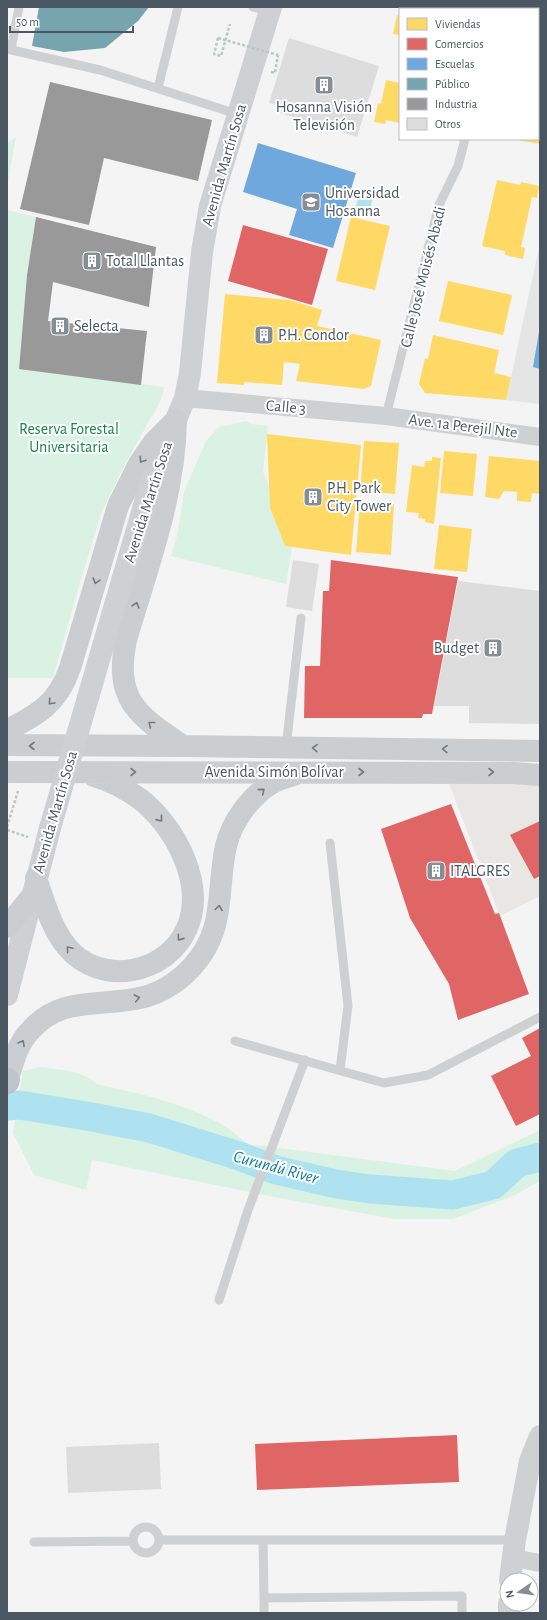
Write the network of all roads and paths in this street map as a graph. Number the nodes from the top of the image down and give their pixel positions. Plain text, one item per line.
1 (19, 7) edge
2 (178, 7) edge
3 (264, 8) edge
4 (230, 24) dead end
5 (9, 50) edge
6 (278, 55) dead end
7 (158, 88) junction
8 (237, 114) junction
9 (465, 140) edge
10 (185, 398) junction
11 (386, 416) junction
12 (176, 420) junction
13 (540, 437) edge
14 (301, 618) dead end
15 (7, 730) edge
16 (7, 746) edge
17 (183, 746) junction
18 (286, 747) junction
19 (540, 751) edge
20 (15, 772) edge
21 (80, 772) junction
22 (301, 772) junction
23 (540, 775) edge
24 (7, 827) edge
25 (330, 843) dead end
26 (34, 888) junction
27 (7, 927) edge
28 (7, 995) edge
29 (540, 1017) edge
30 (235, 1041) dead end
31 (305, 1060) junction
32 (340, 1070) junction
33 (7, 1078) edge
34 (7, 1082) edge
35 (219, 1300) dead end
36 (540, 1436) edge
37 (160, 1540) junction
38 (263, 1540) junction
39 (133, 1541) junction
40 (34, 1542) dead end
41 (514, 1549) junction
42 (540, 1563) edge
43 (511, 1572) edge
44 (264, 1598) junction
45 (264, 1613) edge
46 (462, 1613) edge

1 - 5 lane
2 - 7 lane
3 - 8 main road, Avenida Martín Sosa
4 - 6 path, bridge
5 - 7 lane
7 - 8 lane
8 - 10 main road, Avenida Martín Sosa
9 - 11 lane, Calle José Moisés Abadi
10 - 11 street, Calle 3
10 - 12 main road, Avenida Martín Sosa
11 - 13 street, Ave. 1a Perejil Nte
12 -> 15 main road
17 -> 12 main road
12 - 26 main road, Avenida Martín Sosa, bridge
14 - 18 lane
17 -> 16 main road, Avenida Simón Bolívar
17 - 18 main road, Avenida Simón Bolívar
19 -> 18 main road, Avenida Simón Bolívar
20 - 21 main road, Avenida Simón Bolívar
20 - 24 path
21 -> 22 main road, Avenida Simón Bolívar
21 -> 26 main road
22 -> 23 main road, Avenida Simón Bolívar
33 -> 22 main road
25 - 32 lane
26 - 27 main road
26 - 28 main road, Avenida Martín Sosa
29 - 32 lane
30 - 31 lane
31 - 32 lane
31 - 35 lane
33 - 34 highway
36 - 41 street
37 - 38 lane
37 - 39 lane
37 - 39 lane
38 - 41 lane
38 - 44 lane
39 - 40 lane
41 - 42 street
41 - 43 street
44 - 45 lane
44 - 46 lane

